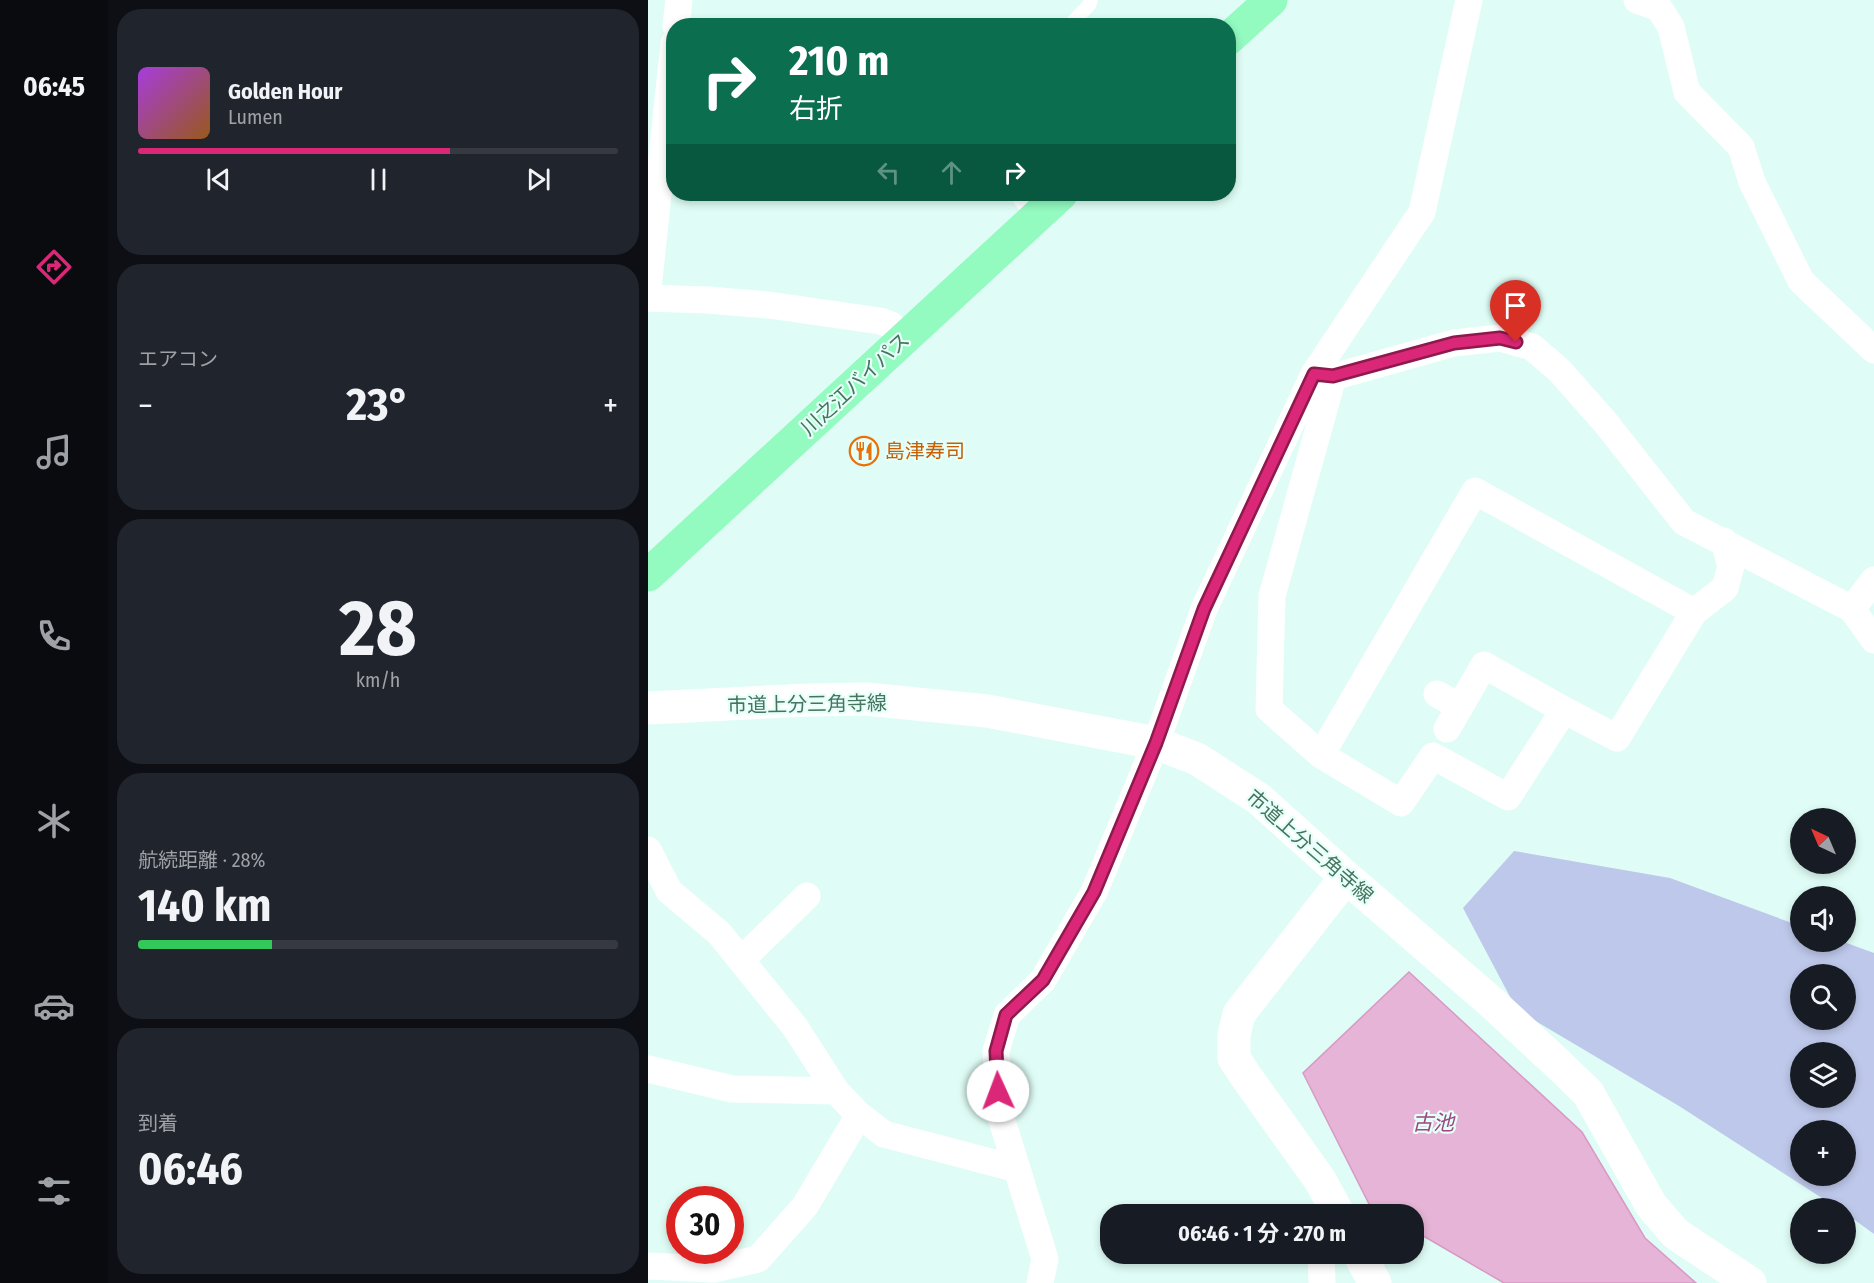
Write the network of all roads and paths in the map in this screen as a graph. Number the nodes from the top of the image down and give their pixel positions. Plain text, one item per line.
1 (679, 0) edge
2 (1091, 0) edge
3 (1271, 0) edge
4 (1469, 0) edge
5 (1637, 0) edge
6 (677, 18) edge
7 (1077, 18) edge
8 (1236, 32) edge
9 (666, 119) edge
10 (1041, 201) edge
11 (648, 289) edge
12 (648, 298) edge
13 (891, 325) dead end
14 (1874, 350) edge
15 (1324, 375) junction
16 (1724, 541) junction
17 (648, 575) edge
18 (1874, 580) edge
19 (1852, 609) junction
20 (1694, 612) junction
21 (1874, 640) edge
22 (648, 708) edge
23 (1448, 710) dead end
24 (1564, 710) junction
25 (1156, 743) junction
26 (1321, 755) junction
27 (648, 850) edge
28 (1346, 877) junction
29 (807, 896) dead end
30 (741, 960) junction
31 (648, 1069) edge
32 (836, 1091) junction
33 (859, 1115) junction
34 (1017, 1169) junction
35 (1320, 1180) junction
36 (1320, 1204) edge
37 (1333, 1204) edge
38 (1321, 1264) edge
39 (1365, 1264) edge
40 (648, 1266) edge
41 (1040, 1283) edge
42 (1322, 1283) edge
43 (1375, 1283) edge
44 (1750, 1283) edge

1 - 6 street
2 - 7 lane
3 - 8 highway
4 - 15 street
5 - 14 street
9 - 11 street
10 - 17 highway, 川之江バイパス
12 - 13 street
15 - 16 street
15 - 25 street
15 - 26 street
16 - 19 street
16 - 20 street
18 - 19 street
19 - 21 street
20 - 24 street
20 - 26 street
22 - 25 street, 市道上分三角寺線
23 - 24 street
24 - 26 street
25 - 28 street, 市道上分三角寺線
25 - 34 street
27 - 30 street
28 - 35 street
28 - 44 street, 市道上分三角寺線
29 - 30 street
30 - 32 street
31 - 32 street
32 - 33 street
33 - 34 street
33 - 40 street
34 - 41 street
35 - 36 street
35 - 37 street
38 - 42 street
39 - 43 street

